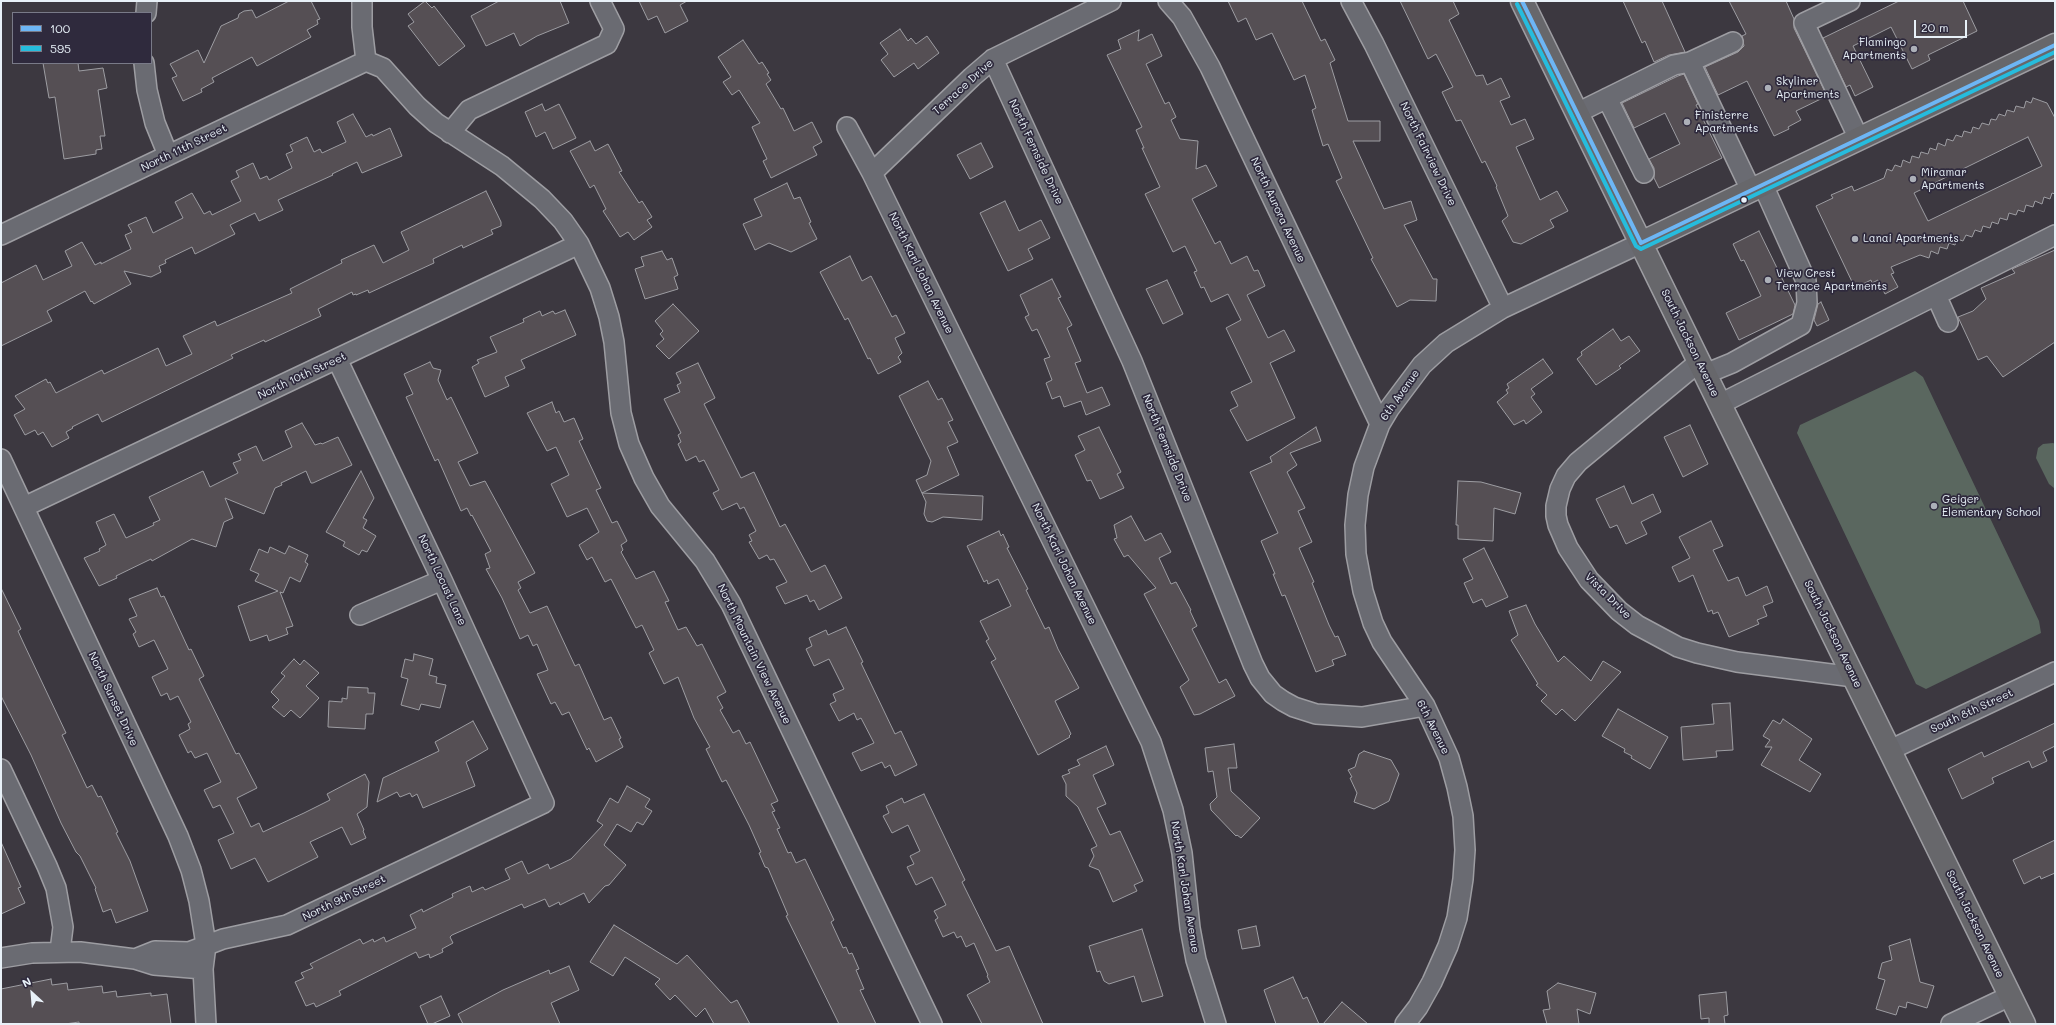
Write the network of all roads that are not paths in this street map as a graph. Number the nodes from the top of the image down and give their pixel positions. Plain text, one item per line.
1 (147, 1) edge
2 (362, 1) edge
3 (600, 1) edge
4 (1111, 1) edge
5 (1168, 1) edge
6 (1351, 1) edge
7 (1522, 1) edge
8 (1850, 1) edge
9 (146, 12) edge
10 (1733, 42) dead end
11 (2055, 45) edge
12 (993, 59) junction
13 (366, 61) junction
14 (1690, 62) junction
15 (144, 64) edge
16 (1608, 98) junction
17 (1577, 113) junction
18 (847, 127) dead end
19 (450, 133) junction
20 (1859, 139) junction
21 (168, 155) junction
22 (872, 173) junction
23 (1644, 173) dead end
24 (1757, 188) junction
25 (1, 235) edge
26 (2055, 235) edge
27 (1641, 243) junction
28 (579, 244) junction
29 (1936, 296) junction
30 (1503, 308) junction
31 (1948, 322) dead end
32 (337, 359) junction
33 (1702, 368) junction
34 (1720, 404) junction
35 (1380, 424) junction
36 (1, 459) edge
37 (24, 507) junction
38 (442, 580) junction
39 (360, 615) dead end
40 (2055, 672) edge
41 (1854, 677) junction
42 (1425, 706) junction
43 (1890, 750) junction
44 (1, 769) edge
45 (544, 803) joint
46 (206, 945) junction
47 (60, 951) junction
48 (1, 958) edge
49 (135, 959) junction
50 (203, 969) junction
51 (2010, 996) junction
52 (206, 1024) edge
53 (932, 1024) edge
54 (1216, 1024) edge
55 (1405, 1024) edge
56 (1952, 1024) edge
57 (2024, 1024) edge

1 - 9 street
2 - 13 street
3 - 19 street
4 - 12 street, Terrace Drive
5 - 35 street, North Aurora Avenue
6 - 30 street, North Fairview Drive
7 - 17 main road, South Jackson Avenue
8 - 20 street
10 - 14 street
11 - 20 main road, 6th Avenue
12 - 22 street, Terrace Drive
12 - 42 street, North Fernside Drive
13 - 19 street, North Mountain View Avenue
13 - 21 street, North 11th Street
14 - 16 street
14 - 24 street, Vista Drive
15 - 21 street
16 - 17 street
16 - 23 street
17 - 27 main road, South Jackson Avenue
18 - 22 street, North Karl Johan Avenue
19 - 28 street, North Mountain View Avenue
20 - 24 main road, 6th Avenue
21 - 25 street, North 11th Street
22 - 54 street, North Karl Johan Avenue
24 - 27 main road, 6th Avenue
24 - 33 street, Vista Drive
26 - 29 street
27 - 30 street, 6th Avenue
27 - 33 main road, South Jackson Avenue
28 - 32 street, North 10th Street
28 - 53 street, North Mountain View Avenue
29 - 31 street
29 - 34 street
30 - 35 street, 6th Avenue
32 - 37 street, North 10th Street
32 - 38 street, North Locust Lane
33 - 34 main road, South Jackson Avenue
33 - 41 street, Vista Drive
34 - 41 main road, South Jackson Avenue
35 - 42 street, 6th Avenue
36 - 37 street, North Sunset Drive
37 - 46 street, North Sunset Drive
38 - 39 street
38 - 45 street, North Locust Lane
40 - 43 street, South 8th Street
41 - 43 main road, South Jackson Avenue
42 - 55 street, 6th Avenue
43 - 51 main road, South Jackson Avenue
44 - 47 street
45 - 46 street, North 9th Street
46 - 49 street, North 9th Street
46 - 50 street, North Sunset Drive
47 - 48 street, North 9th Street
47 - 49 street, North 9th Street
49 - 50 street, North 9th Street
50 - 52 street, North Sunset Drive
51 - 56 street
51 - 57 main road, South Jackson Avenue

